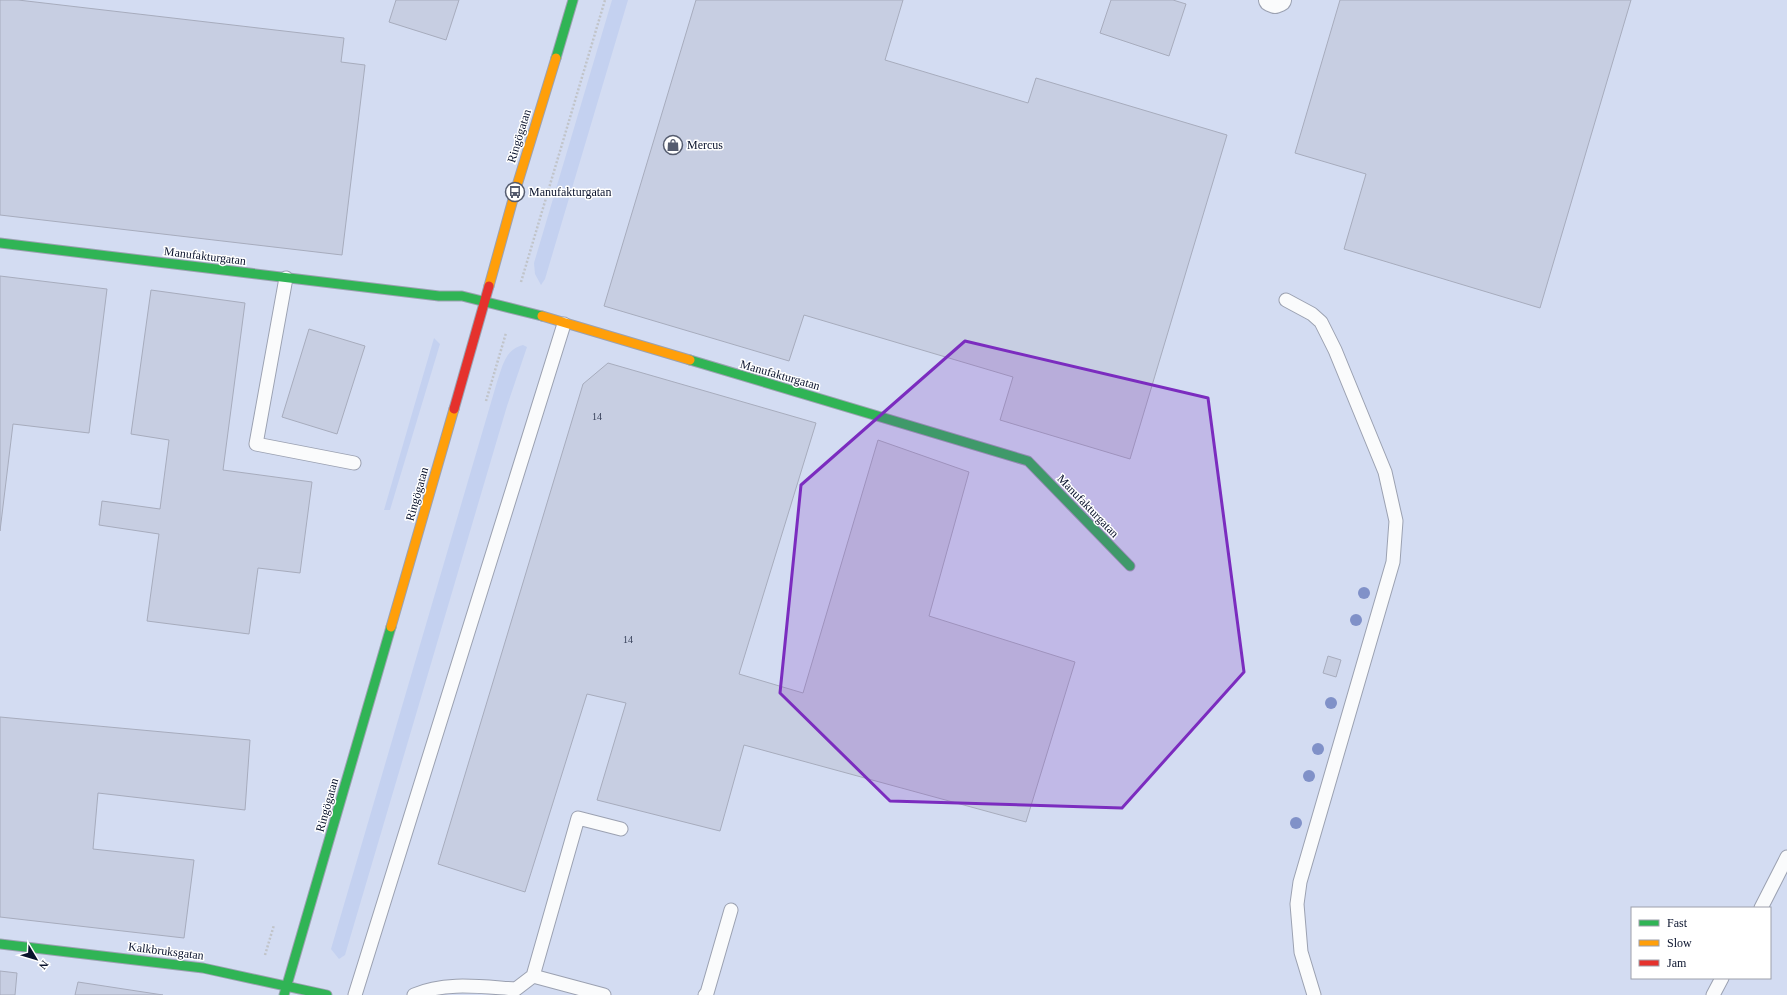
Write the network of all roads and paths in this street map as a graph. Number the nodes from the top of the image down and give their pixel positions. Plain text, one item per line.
1 (573, 0) edge
2 (1270, 0) edge
3 (1280, 0) edge
4 (0, 243) edge
5 (286, 278) junction
6 (1286, 300) dead end
7 (485, 302) junction
8 (564, 324) junction
9 (354, 463) dead end
10 (1130, 566) dead end
11 (621, 829) dead end
12 (1787, 858) edge
13 (1762, 907) edge
14 (731, 910) dead end
15 (0, 944) edge
16 (533, 976) junction
17 (1721, 979) edge
18 (285, 991) edge
19 (327, 995) edge
20 (355, 995) edge
21 (414, 995) edge
22 (604, 995) edge
23 (705, 995) edge
24 (1314, 995) edge
25 (1713, 995) edge

1 - 7 street, Ringögatan
2 - 3 street
4 - 5 street, Manufakturgatan
5 - 7 street, Manufakturgatan
5 - 9 lane
6 - 24 lane
7 - 8 street, Manufakturgatan
7 - 18 street, Ringögatan
8 - 10 street, Manufakturgatan
8 - 20 lane
11 - 16 lane
12 - 13 lane
14 - 23 lane
15 - 18 street, Kalkbruksgatan
16 - 21 lane
16 - 22 lane
17 - 25 lane
18 - 19 street, Kalkbruksgatan

